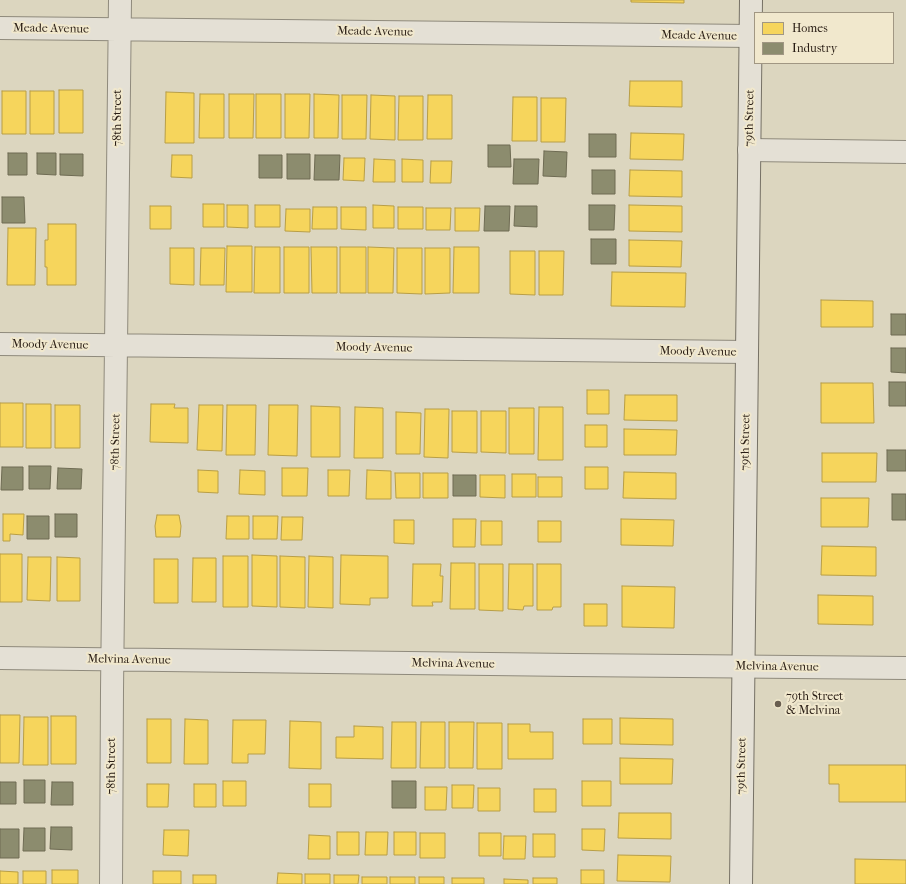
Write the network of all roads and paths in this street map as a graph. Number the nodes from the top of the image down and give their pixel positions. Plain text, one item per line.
1 (120, 0) edge
2 (751, 0) edge
3 (0, 28) edge
4 (120, 29) junction
5 (750, 36) junction
6 (749, 150) junction
7 (906, 152) edge
8 (0, 344) edge
9 (116, 345) junction
10 (747, 352) junction
11 (0, 658) edge
12 (113, 660) junction
13 (743, 667) junction
14 (906, 668) edge
15 (111, 884) edge
16 (741, 884) edge

1 - 4 street, 78th Street
2 - 5 street, 79th Street
3 - 4 street, Meade Avenue
4 - 5 street, Meade Avenue
4 - 9 street, 78th Street
5 - 6 street, 79th Street
6 - 7 street
6 - 10 street, 79th Street
8 - 9 street, Moody Avenue
9 - 10 street, Moody Avenue
9 - 12 street, 78th Street
10 - 13 street, 79th Street
11 - 12 street, Melvina Avenue
12 - 13 street, Melvina Avenue
12 - 15 street, 78th Street
13 - 14 street, Melvina Avenue
13 - 16 street, 79th Street

